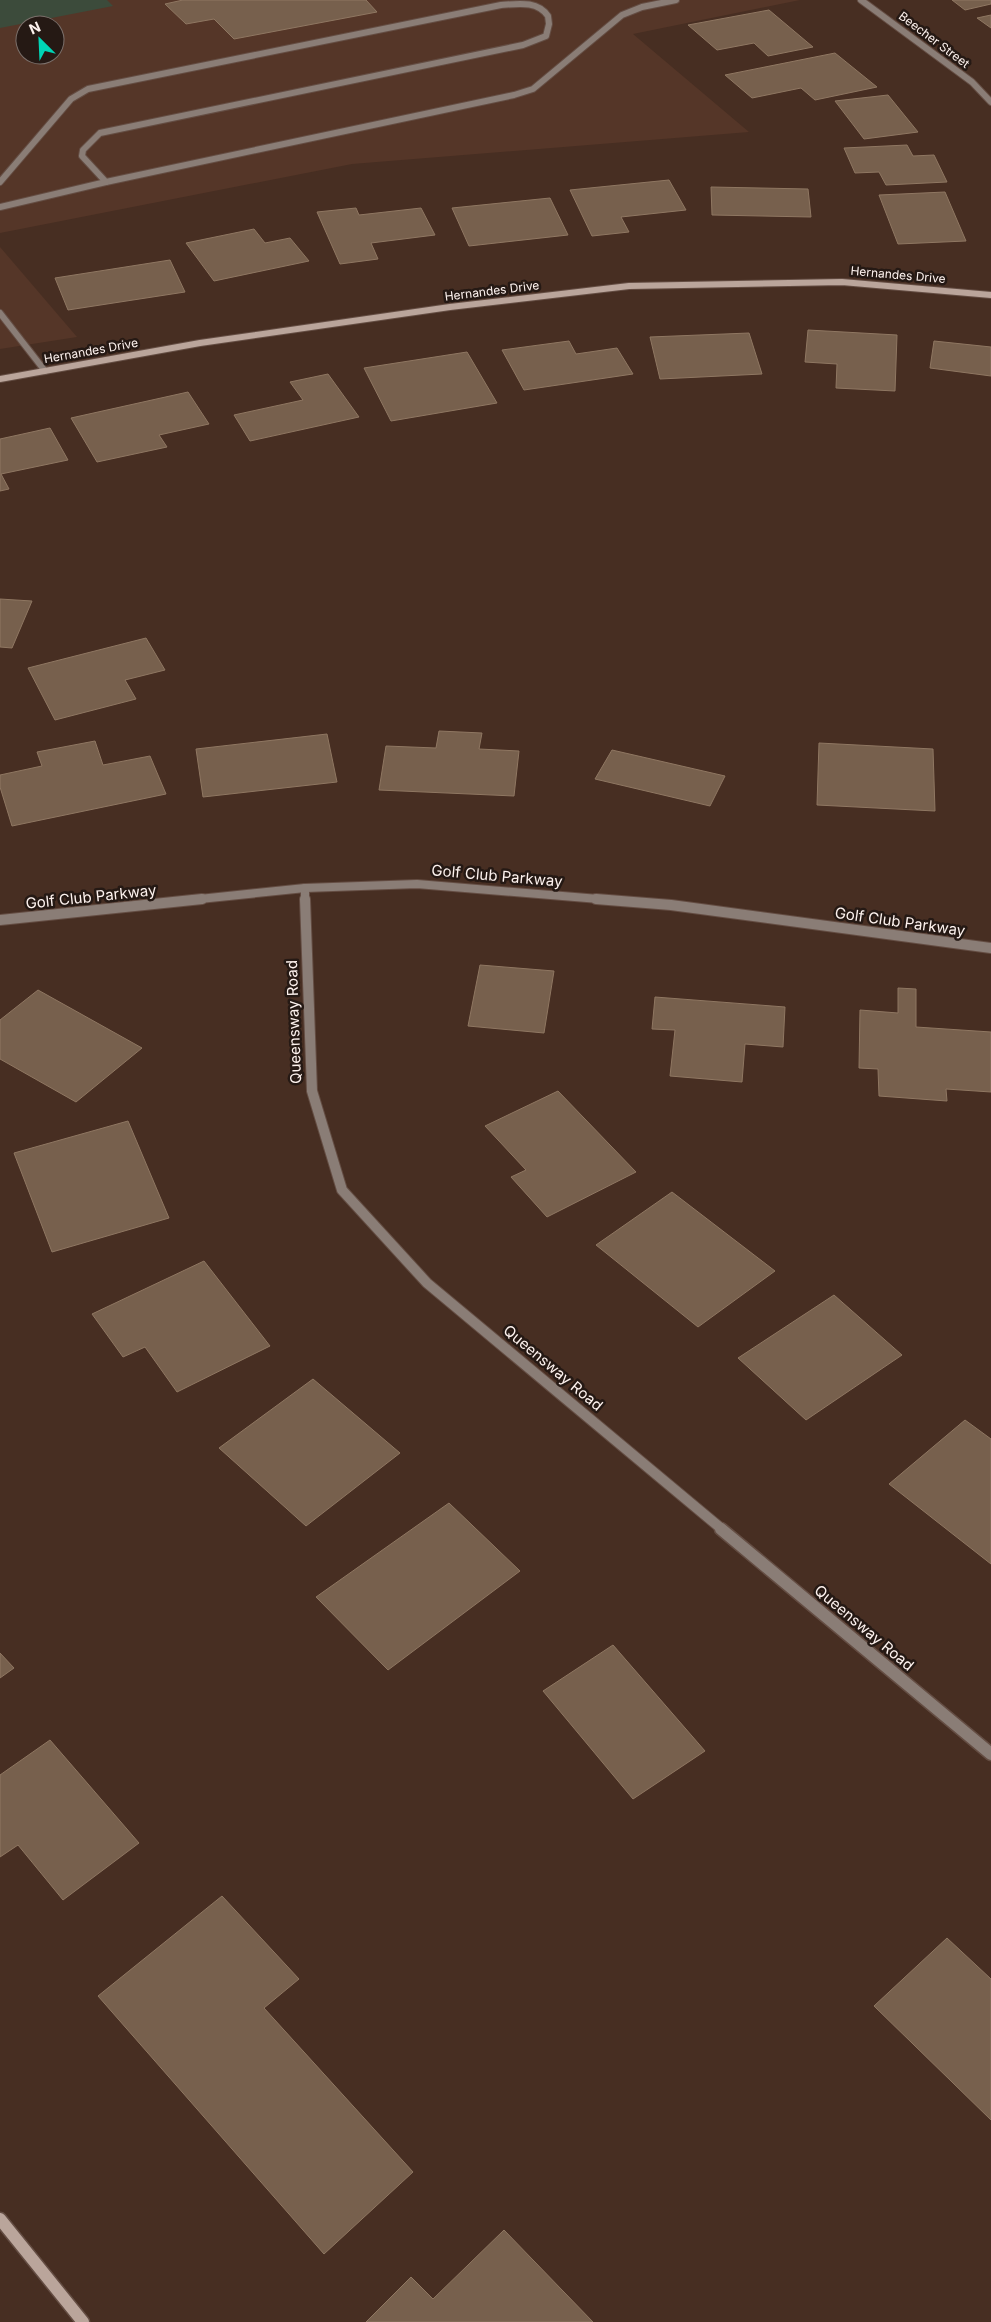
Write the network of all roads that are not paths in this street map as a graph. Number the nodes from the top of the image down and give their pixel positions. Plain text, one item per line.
1 (676, 0) edge
2 (861, 0) edge
3 (991, 102) edge
4 (0, 182) edge
5 (106, 182) junction
6 (0, 207) edge
7 (991, 295) edge
8 (0, 312) edge
9 (45, 371) junction
10 (0, 379) edge
11 (305, 888) junction
12 (0, 920) edge
13 (991, 948) edge
14 (991, 1754) edge
15 (0, 2219) edge
16 (82, 2322) edge

1 - 5 street
2 - 3 street, Beecher Street
4 - 5 street
5 - 6 street
7 - 9 street, Hernandes Drive
8 - 9 street
9 - 10 street, Hernandes Drive
11 - 12 street, Golf Club Parkway
11 - 13 street, Golf Club Parkway
11 - 14 street, Queensway Road
15 - 16 street

